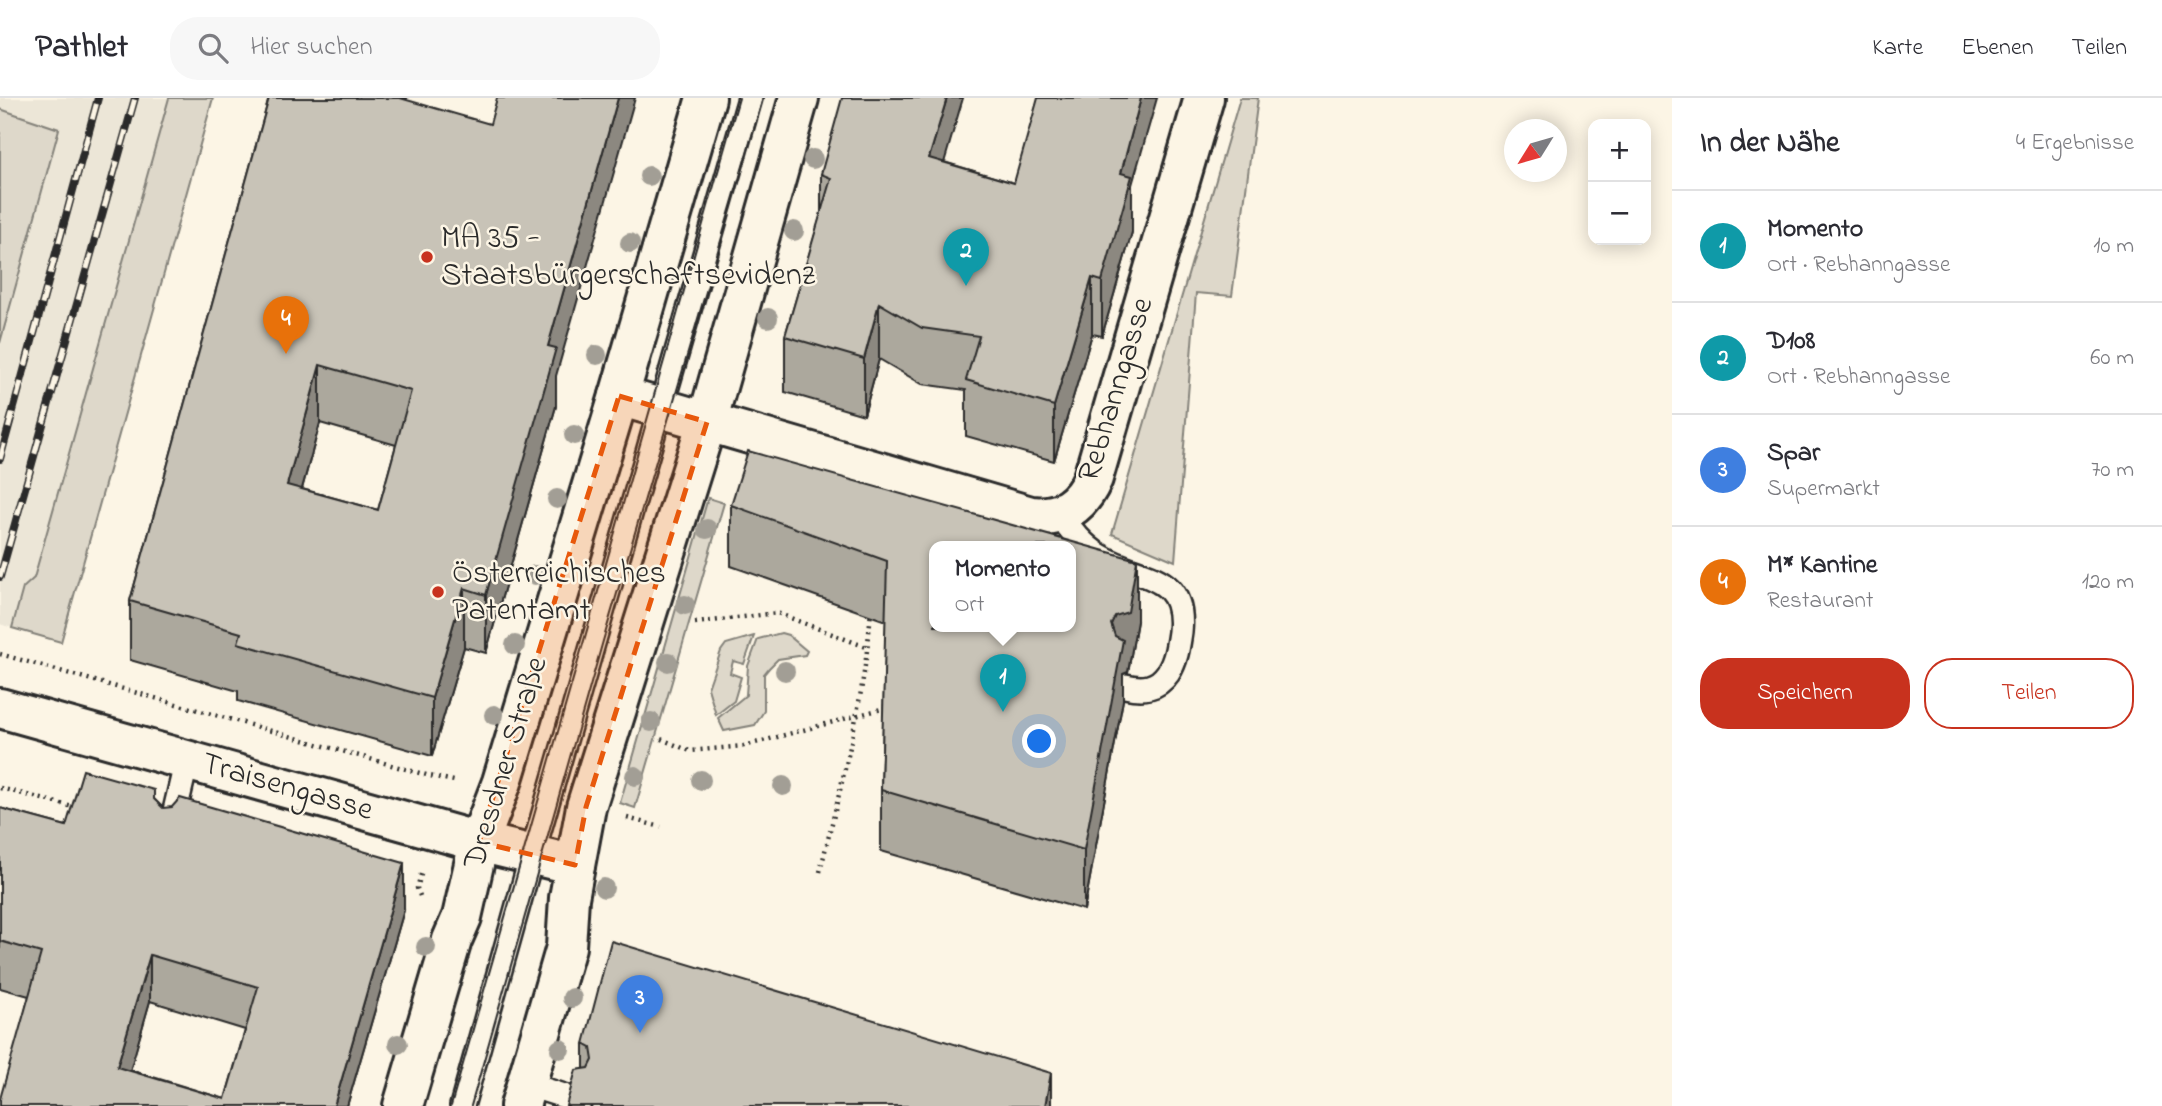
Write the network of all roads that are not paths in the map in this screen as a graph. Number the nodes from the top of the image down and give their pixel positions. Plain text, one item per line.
1 (706, 98) edge
2 (750, 98) edge
3 (799, 98) edge
4 (1204, 98) edge
5 (619, 396) junction
6 (661, 409) junction
7 (707, 422) junction
8 (1059, 514) junction
9 (1125, 686) dead end
10 (0, 708) edge
11 (187, 760) junction
12 (167, 841) edge
13 (479, 842) junction
14 (532, 855) junction
15 (575, 865) junction
16 (523, 1095) edge
17 (580, 1101) edge
18 (403, 1106) edge
19 (462, 1106) edge

1 - 5 main road, Dresdner Straße
2 - 6 lane
3 - 7 main road
4 - 8 main road, Rebhanngasse
5 - 6 main road, Rebhanngasse
5 - 13 main road, Dresdner Straße
6 - 7 main road, Rebhanngasse
6 - 14 lane
7 - 8 main road, Rebhanngasse
7 - 15 main road
8 - 9 lane
10 - 11 main road, Traisengasse
11 - 12 lane
11 - 13 main road, Traisengasse
13 - 14 main road, Traisengasse
13 - 18 main road, Dresdner Straße
14 - 15 main road, Traisengasse
14 - 19 lane
15 - 16 main road
16 - 17 lane

